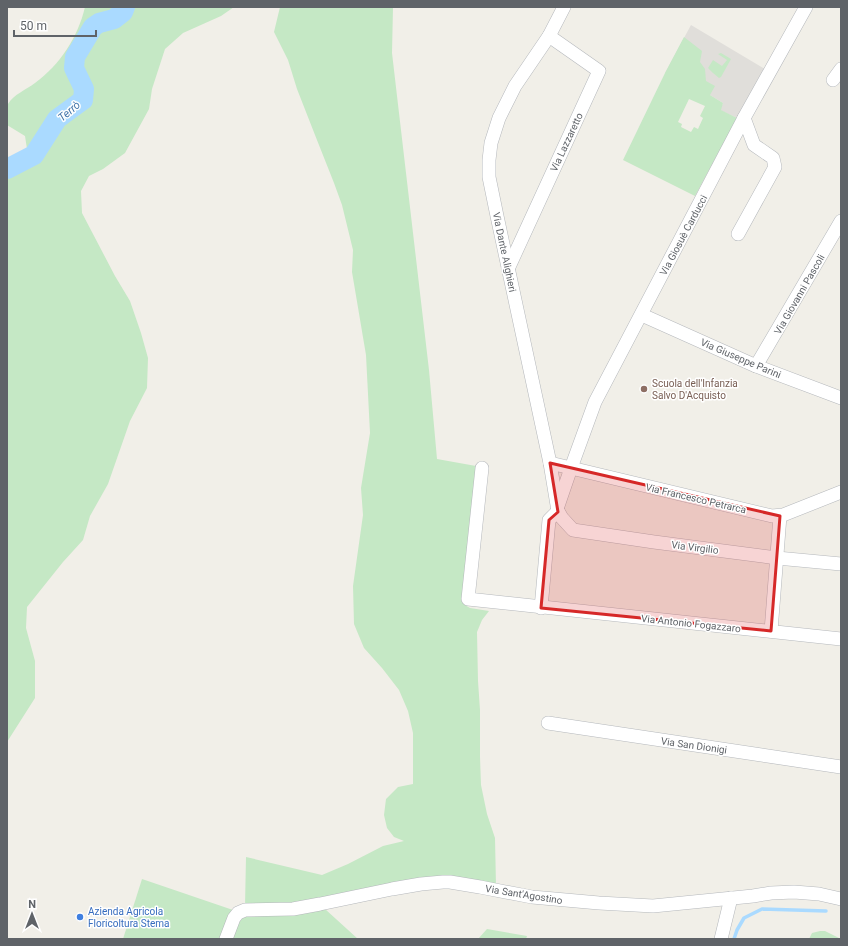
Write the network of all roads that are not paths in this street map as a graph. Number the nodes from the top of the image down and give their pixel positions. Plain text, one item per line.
1 (564, 7) edge
2 (806, 7) edge
3 (549, 36) junction
4 (744, 118) junction
5 (841, 221) edge
6 (738, 234) dead end
7 (508, 269) junction
8 (642, 315) junction
9 (756, 366) junction
10 (841, 398) edge
11 (550, 463) junction
12 (482, 468) dead end
13 (571, 468) junction
14 (841, 492) edge
15 (558, 509) junction
16 (780, 516) junction
17 (777, 558) junction
18 (841, 564) edge
19 (541, 608) junction
20 (771, 631) junction
21 (841, 639) edge
22 (548, 723) dead end
23 (841, 766) edge
24 (731, 898) junction
25 (841, 899) edge
26 (226, 939) edge
27 (721, 939) edge

1 - 3 street, Via Dante Alighieri
2 - 4 street, Via Giosuè Carducci
3 - 7 street, Via Dante Alighieri
3 - 7 street, Via Lazzaretto
4 - 6 street
4 - 8 street, Via Giosuè Carducci
5 - 9 street, Via Giovanni Pascoli
7 - 11 street, Via Dante Alighieri
8 - 9 street, Via Giuseppe Parini
8 - 13 street, Via Giosuè Carducci
9 - 10 street, Via Giuseppe Parini
11 - 13 street, Via Francesco Petrarca
11 - 15 street, Via Dante Alighieri
12 - 19 street, Via Antonio Fogazzaro
13 - 15 street, Via Giosuè Carducci
13 - 16 street, Via Francesco Petrarca
14 - 16 street, Via Francesco Petrarca
15 - 17 street, Via Virgilio
15 - 19 street
16 - 17 street
17 - 18 street, Via Virgilio
17 - 20 street
19 - 20 street, Via Antonio Fogazzaro
20 - 21 street, Via Antonio Fogazzaro
22 - 23 street, Via San Dionigi
24 - 25 street, Via Sant'Agostino
24 - 26 street, Via Sant'Agostino
24 - 27 street

